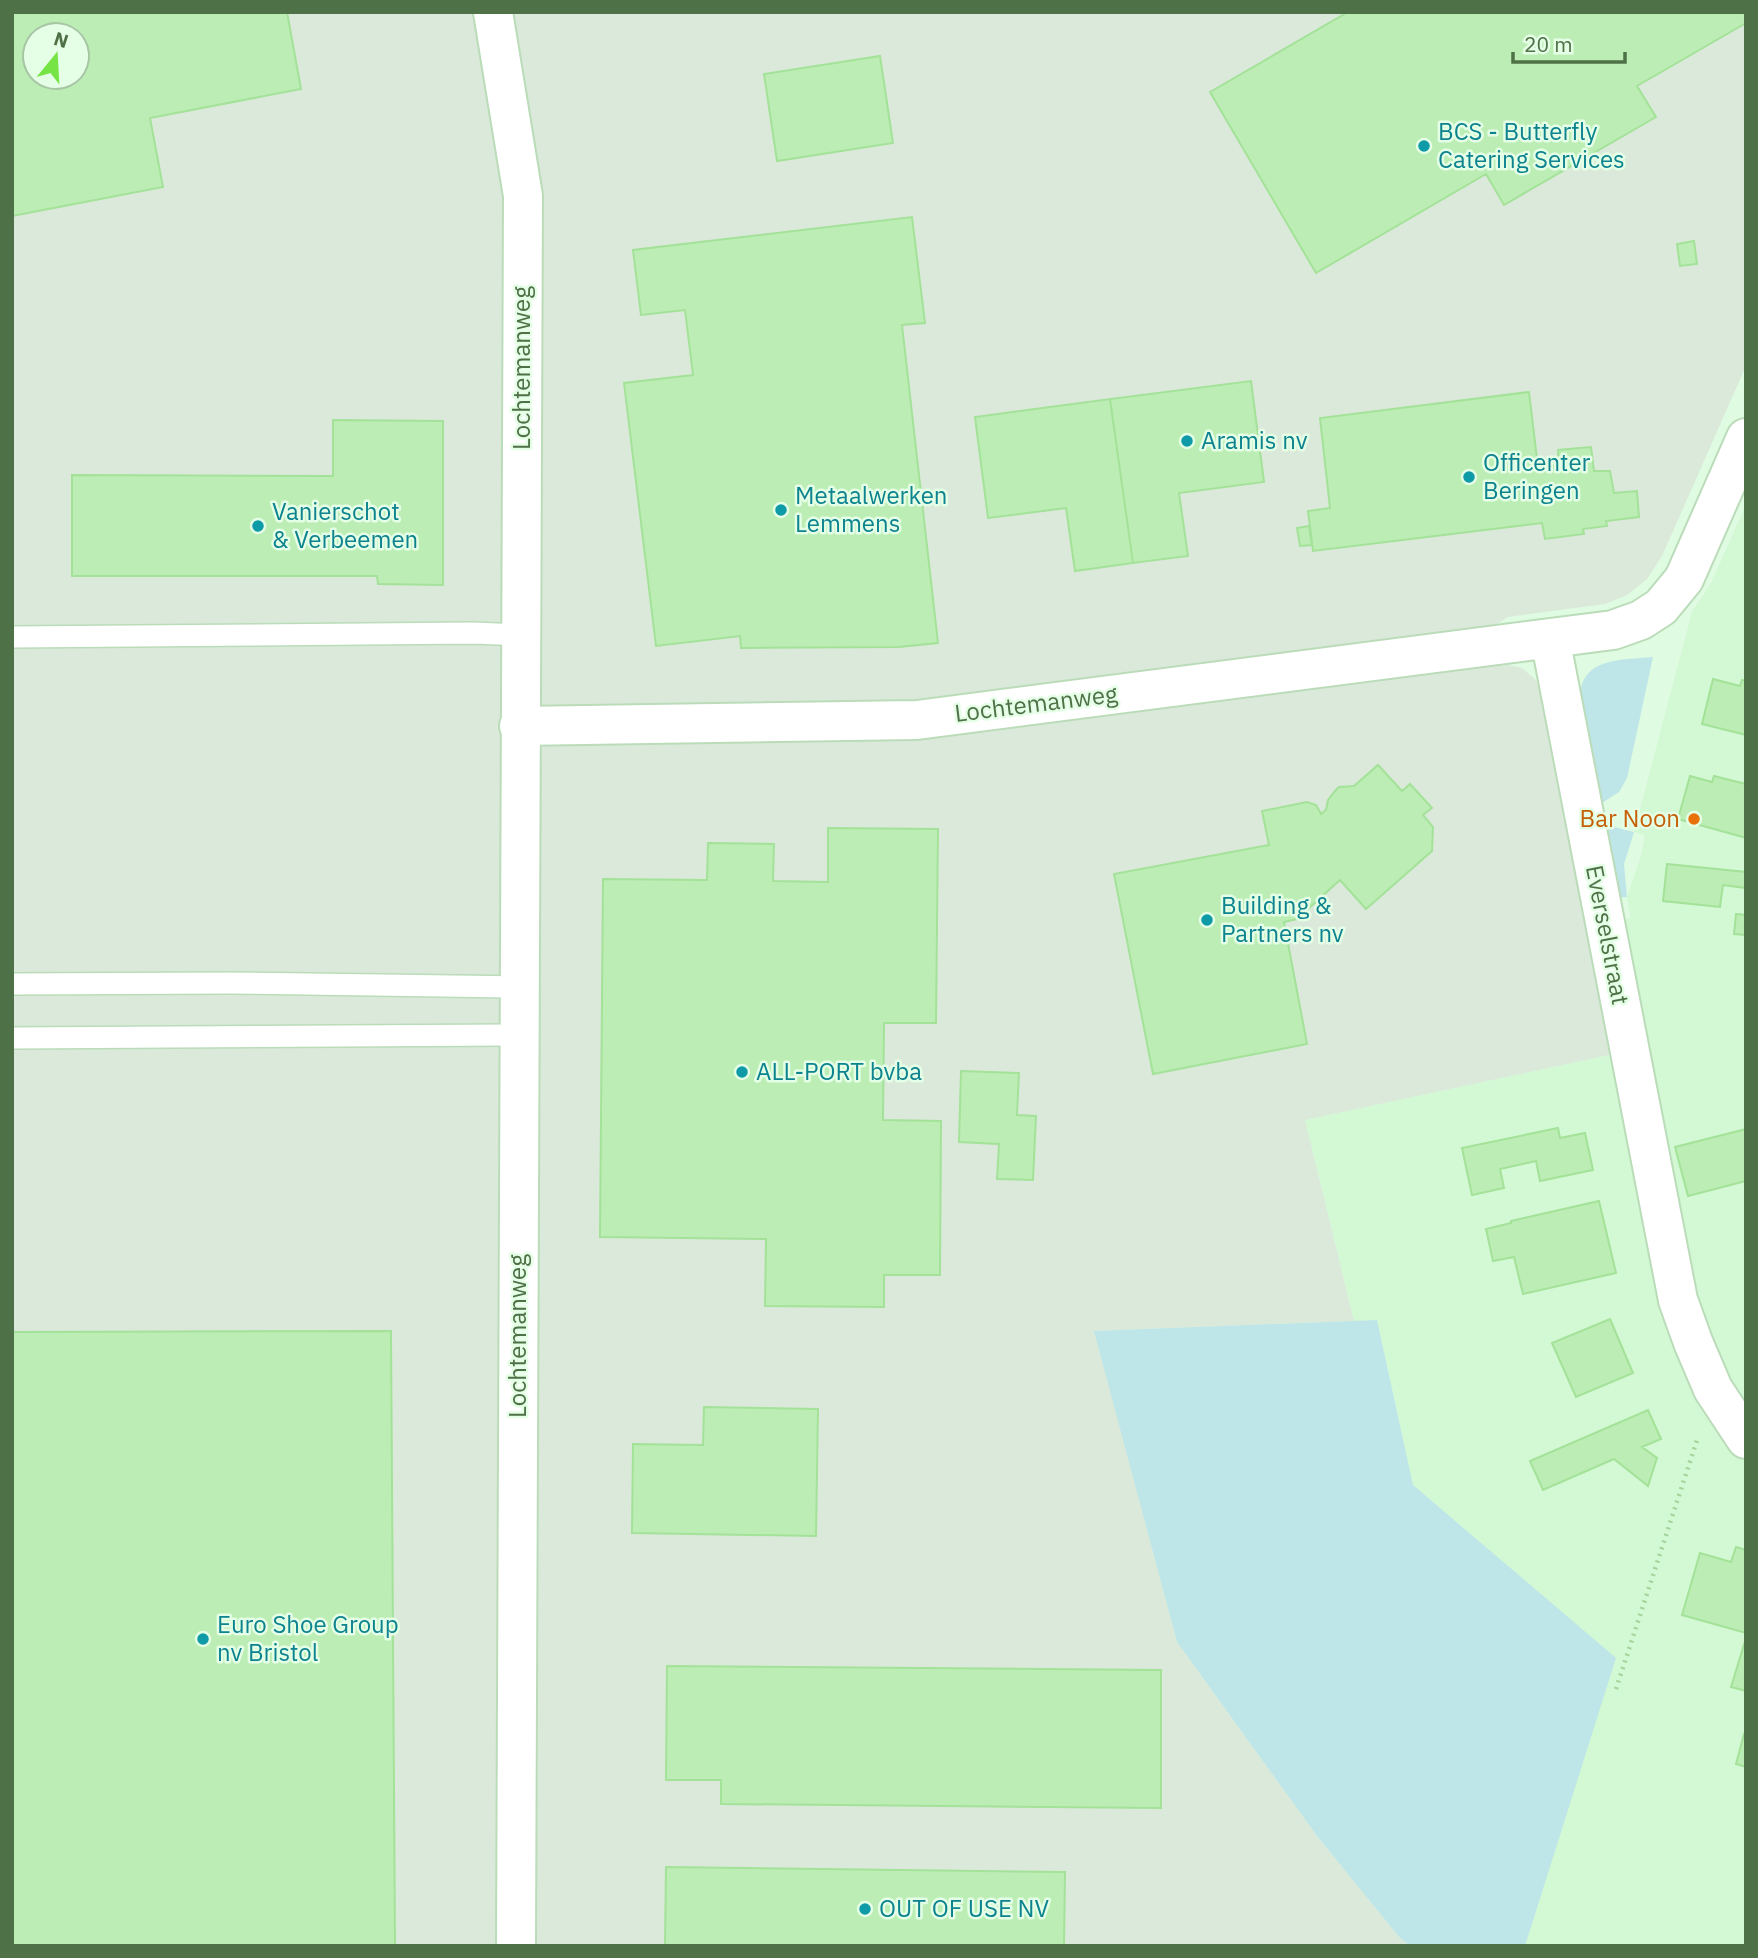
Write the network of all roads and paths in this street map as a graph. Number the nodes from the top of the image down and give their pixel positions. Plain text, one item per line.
1 (493, 12) edge
2 (1746, 438) edge
3 (520, 635) junction
4 (12, 637) edge
5 (1550, 638) junction
6 (519, 726) junction
7 (12, 984) edge
8 (519, 987) junction
9 (519, 1035) junction
10 (12, 1038) edge
11 (1713, 1389) junction
12 (1746, 1438) edge
13 (1616, 1689) dead end
14 (516, 1946) edge

1 - 3 street, Lochtemanweg
2 - 5 street
3 - 4 lane
3 - 6 street, Lochtemanweg
5 - 6 street, Lochtemanweg
5 - 11 street, Everselstraat
6 - 8 street, Lochtemanweg
7 - 8 lane
8 - 9 street, Lochtemanweg
9 - 10 lane
9 - 14 street, Lochtemanweg
11 - 12 street, Everselstraat
11 - 13 path

